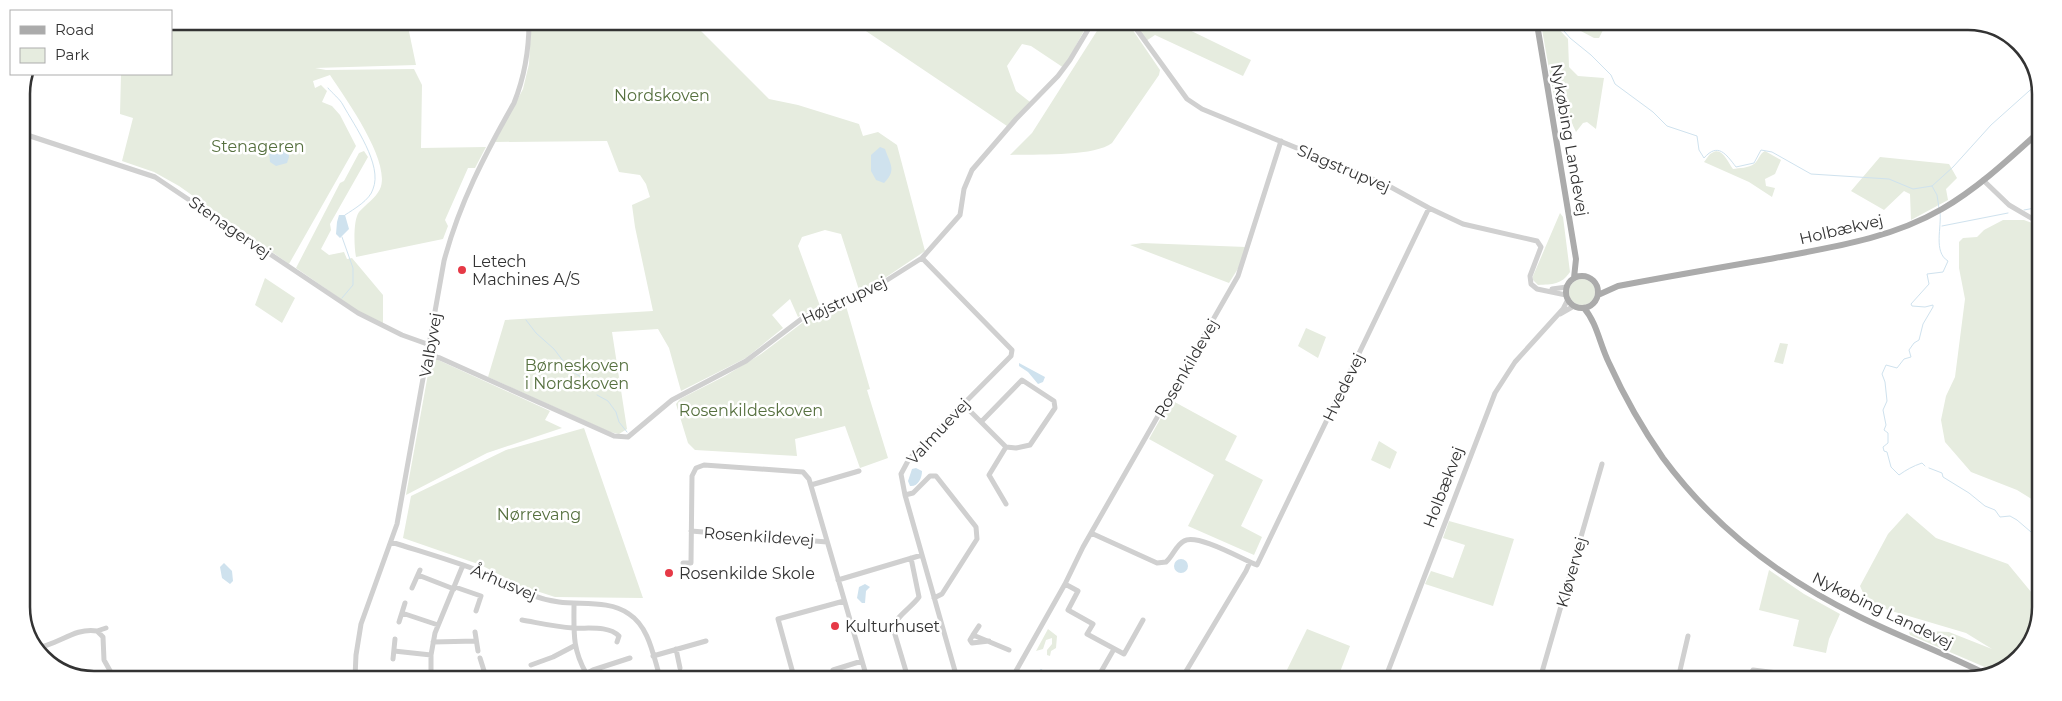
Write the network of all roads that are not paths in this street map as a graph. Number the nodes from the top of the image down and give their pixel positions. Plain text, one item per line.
1 (528, 30) edge
2 (1088, 30) edge
3 (1137, 30) edge
4 (1537, 30) edge
5 (30, 136) edge
6 (2032, 138) edge
7 (1280, 141) junction
8 (1983, 180) junction
9 (1429, 208) junction
10 (2032, 219) edge
11 (922, 258) junction
12 (1576, 260) junction
13 (1583, 276) junction
14 (1574, 278) junction
15 (1597, 285) junction
16 (1618, 286) junction
17 (1567, 287) junction
18 (1540, 289) junction
19 (1598, 295) junction
20 (1567, 297) junction
21 (1574, 306) junction
22 (1592, 306) junction
23 (1584, 308) junction
24 (1552, 321) junction
25 (1595, 328) junction
26 (430, 345) junction
27 (428, 355) junction
28 (963, 404) junction
29 (982, 421) junction
30 (1006, 447) junction
31 (1602, 464) dead end
32 (859, 471) dead end
33 (811, 485) junction
34 (905, 495) junction
35 (1006, 504) dead end
36 (691, 531) junction
37 (1090, 533) junction
38 (391, 542) junction
39 (827, 542) junction
40 (922, 555) junction
41 (911, 558) junction
42 (1250, 562) junction
43 (683, 563) dead end
44 (463, 565) junction
45 (838, 580) junction
46 (1065, 584) junction
47 (412, 588) dead end
48 (454, 588) junction
49 (934, 598) junction
50 (844, 601) junction
51 (405, 603) dead end
52 (574, 604) junction
53 (476, 611) dead end
54 (402, 613) junction
55 (522, 620) dead end
56 (1143, 620) dead end
57 (398, 622) dead end
58 (438, 625) junction
59 (979, 626) dead end
60 (106, 628) dead end
61 (573, 628) junction
62 (97, 631) junction
63 (475, 632) dead end
64 (1688, 636) dead end
65 (395, 639) dead end
66 (476, 641) junction
67 (706, 641) dead end
68 (433, 642) junction
69 (617, 642) dead end
70 (43, 646) edge
71 (574, 646) junction
72 (1114, 649) junction
73 (676, 650) junction
74 (1009, 650) dead end
75 (394, 651) junction
76 (478, 651) dead end
77 (430, 655) junction
78 (653, 656) junction
79 (480, 658) dead end
80 (630, 658) dead end
81 (393, 659) dead end
82 (862, 661) junction
83 (531, 664) dead end
84 (680, 668) dead end
85 (1978, 670) edge
86 (110, 671) edge
87 (355, 671) edge
88 (430, 671) edge
89 (484, 671) edge
90 (585, 671) edge
91 (592, 671) edge
92 (658, 671) edge
93 (792, 671) edge
94 (833, 671) edge
95 (865, 671) edge
96 (906, 671) edge
97 (956, 671) edge
98 (1016, 671) edge
99 (1101, 671) edge
100 (1186, 671) edge
101 (1388, 671) edge
102 (1542, 671) edge
103 (1680, 671) edge

1 - 26 street, Valbyvej
2 - 11 street, Højstrupvej
3 - 7 street, Slagstrupvej
4 - 12 main road, Nykøbing Landevej
5 - 26 street, Stenagervej
6 - 8 main road, Holbækvej
7 - 9 street, Slagstrupvej
7 - 37 street, Rosenkildevej
8 - 10 street
8 - 16 main road, Holbækvej
9 - 18 street, Slagstrupvej
9 - 42 street, Hvedevej
11 - 27 street, Højstrupvej
11 - 28 street, Valmuevej
12 - 13 main road, Nykøbing Landevej
12 - 14 main road, Nykøbing Landevej
13 - 14 main road
13 - 15 main road
14 - 17 main road
15 - 16 main road, Holbækvej
15 - 19 main road
16 - 19 main road, Holbækvej
17 - 18 street
17 - 20 main road
18 - 20 street
19 - 22 main road
20 - 21 main road
20 - 24 street, Holbækvej
21 - 23 main road
21 - 24 street, Holbækvej
22 - 23 main road
22 - 25 main road, Nykøbing Landevej
23 - 25 main road, Nykøbing Landevej
24 - 101 street, Holbækvej
25 - 85 main road, Nykøbing Landevej
26 - 27 street, Valbyvej
27 - 38 street, Valbyvej
28 - 29 street
28 - 34 street, Valmuevej
29 - 30 street
29 - 30 street
30 - 35 street
31 - 102 street, Kløvervej
32 - 33 street
33 - 36 street, Rosenkildevej
33 - 39 street, Rosenkildevej
34 - 40 street, Valmuevej
34 - 49 street
36 - 39 street, Rosenkildevej
36 - 43 street, Rosenkildevej
37 - 42 street
37 - 46 street, Rosenkildevej
38 - 44 street, Århusvej
38 - 87 street, Valbyvej
39 - 45 street, Rosenkildevej
40 - 41 street
40 - 49 street, Valmuevej
41 - 45 street
41 - 96 street
42 - 100 street
44 - 48 street
44 - 52 street, Århusvej
45 - 50 street, Rosenkildevej
46 - 72 street
46 - 98 street, Rosenkildevej
47 - 48 street
48 - 53 street
48 - 58 street
49 - 97 street, Valmuevej
50 - 82 street, Rosenkildevej
50 - 93 street
51 - 54 street
52 - 61 street
52 - 78 street, Århusvej
54 - 57 street
54 - 58 street
55 - 61 street
56 - 72 street
58 - 68 street
59 - 74 street
60 - 62 street
61 - 69 street
61 - 71 street
62 - 70 street
62 - 86 street
63 - 66 street
64 - 103 street
65 - 75 street
66 - 68 street
66 - 76 street
67 - 73 street
68 - 77 street
71 - 83 street
71 - 90 street
72 - 99 street
73 - 78 street
73 - 84 street
75 - 77 street
75 - 81 street
77 - 88 street
78 - 92 street, Århusvej
79 - 89 street
80 - 91 street
82 - 94 street
82 - 95 street, Rosenkildevej

